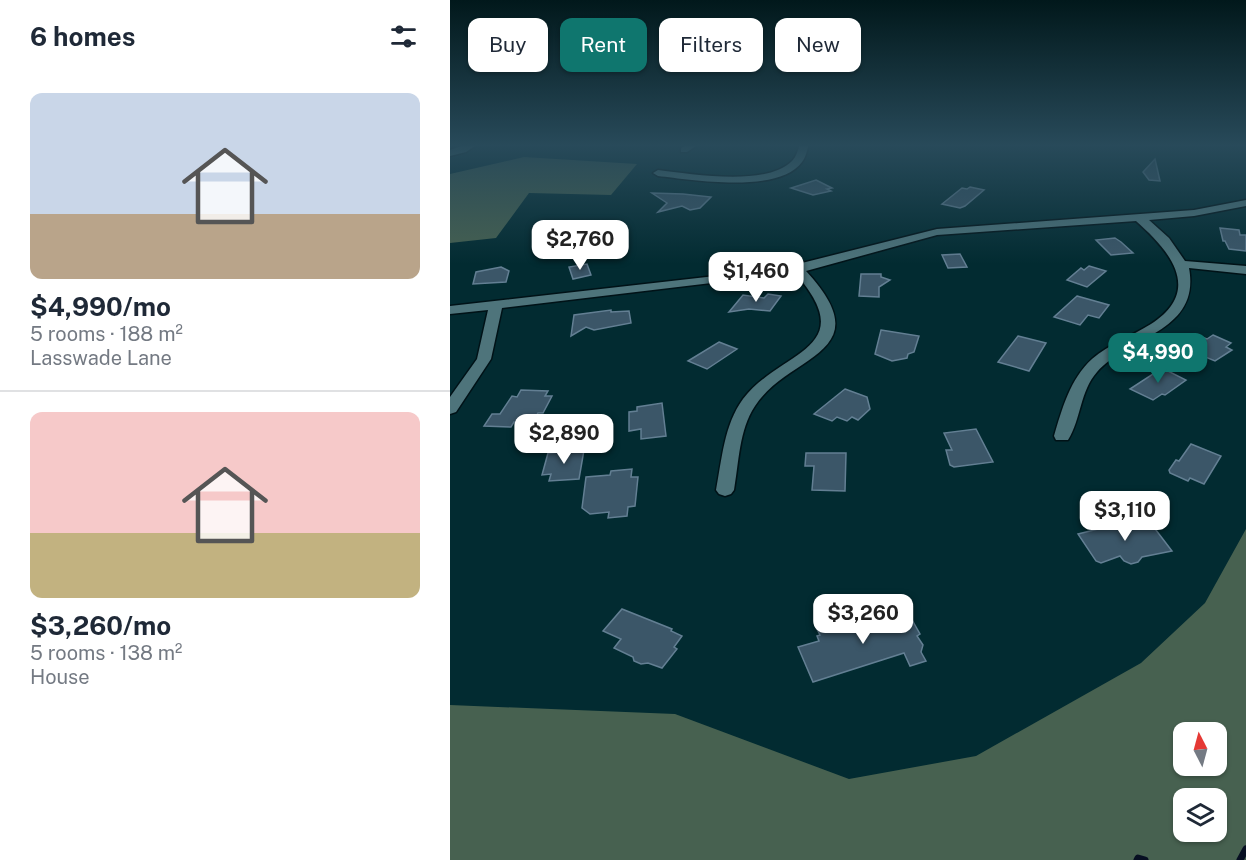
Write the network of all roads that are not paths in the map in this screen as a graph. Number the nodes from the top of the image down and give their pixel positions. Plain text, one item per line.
1 (1246, 203) edge
2 (1139, 218) junction
3 (1182, 264) junction
4 (798, 269) junction
5 (1246, 270) edge
6 (496, 305) junction
7 (450, 310) edge
8 (450, 409) edge
9 (1062, 436) dead end
10 (725, 490) dead end

1 - 2 street
2 - 3 street
2 - 4 street
3 - 5 street
3 - 9 street
4 - 6 street
4 - 10 street
6 - 7 street
6 - 8 street

